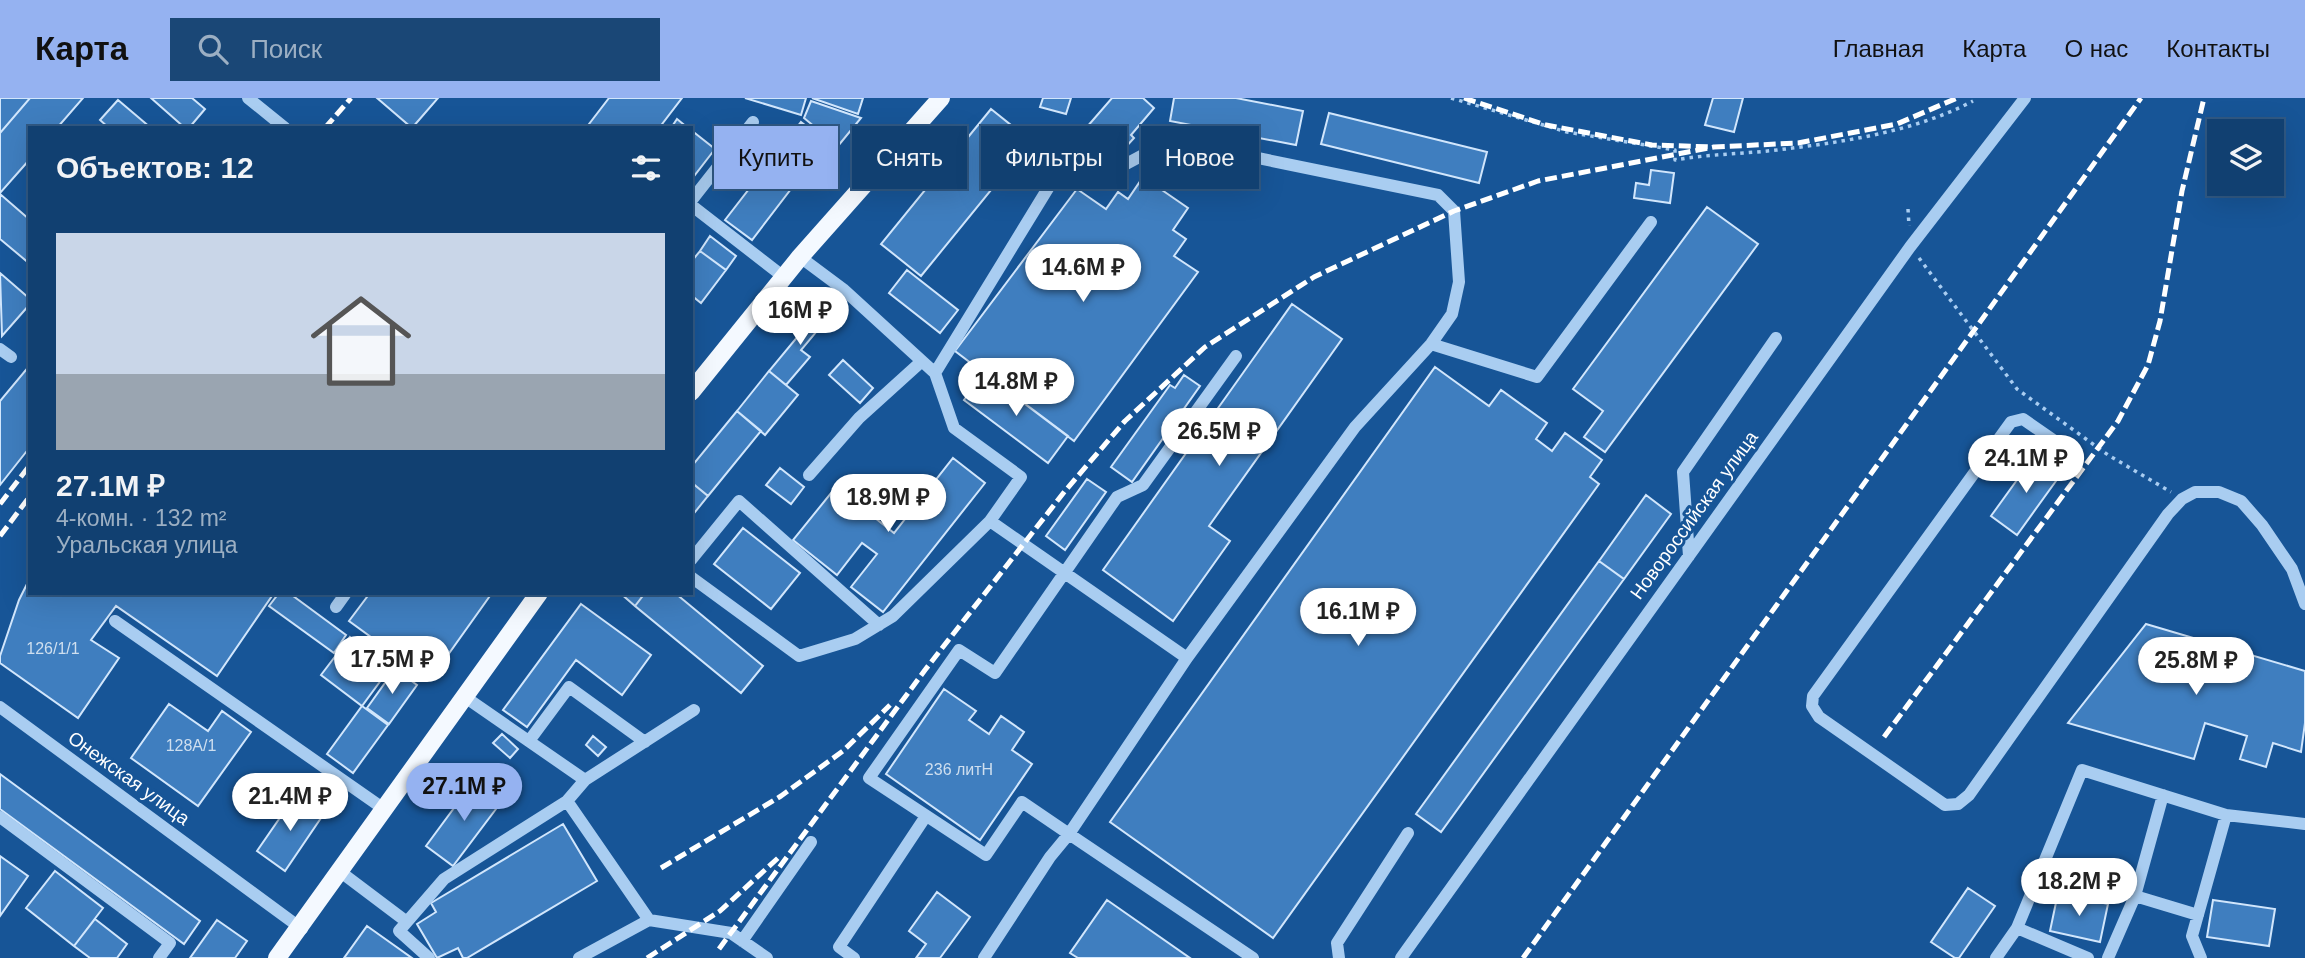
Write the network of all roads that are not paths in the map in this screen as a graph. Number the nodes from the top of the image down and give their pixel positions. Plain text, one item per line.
1 (248, 98) edge
2 (2022, 98) edge
3 (931, 101) edge
4 (753, 122) dead end
5 (283, 126) edge
6 (693, 200) edge
7 (693, 205) edge
8 (1651, 222) dead end
9 (800, 257) junction
10 (780, 274) junction
11 (1776, 338) dead end
12 (1431, 344) junction
13 (1236, 356) dead end
14 (922, 361) junction
15 (935, 373) junction
16 (693, 383) edge
17 (693, 390) edge
18 (2056, 442) dead end
19 (809, 475) dead end
20 (990, 521) junction
21 (1689, 555) junction
22 (693, 558) edge
23 (1064, 572) junction
24 (693, 578) edge
25 (345, 595) edge
26 (540, 595) edge
27 (2305, 604) edge
28 (336, 607) dead end
29 (116, 621) dead end
30 (878, 625) junction
31 (1187, 658) junction
32 (466, 698) junction
33 (0, 707) edge
34 (694, 710) dead end
35 (529, 741) junction
36 (645, 742) junction
37 (585, 780) junction
38 (2163, 795) junction
39 (567, 801) junction
40 (384, 809) junction
41 (2226, 815) junction
42 (926, 816) junction
43 (0, 817) edge
44 (2305, 824) edge
45 (1408, 833) dead end
46 (1069, 834) junction
47 (811, 842) dead end
48 (342, 873) junction
49 (2135, 896) junction
50 (2198, 915) junction
51 (649, 920) junction
52 (407, 922) junction
53 (301, 928) junction
54 (2017, 929) junction
55 (742, 941) junction
56 (159, 958) edge
57 (280, 958) edge
58 (429, 958) edge
59 (579, 958) edge
60 (767, 958) edge
61 (854, 958) edge
62 (984, 958) edge
63 (1253, 958) edge
64 (1339, 958) edge
65 (1401, 958) edge
66 (1997, 958) edge
67 (2088, 958) edge
68 (2108, 958) edge
69 (2201, 958) edge

1 - 5 street
2 - 21 street, Новороссийская улица
3 - 9 main road
3 - 10 main road
4 - 6 street
7 - 10 street
8 - 12 street
9 - 14 street
9 - 17 main road
10 - 16 main road
11 - 21 street
12 - 15 street
12 - 31 street
13 - 23 street
14 - 15 street
14 - 19 street
15 - 20 street
18 - 27 street
20 - 23 street
20 - 30 street
21 - 65 street, Новороссийская улица
22 - 30 street
23 - 31 street
23 - 42 street
24 - 30 street
25 - 28 street
26 - 32 main road
29 - 40 street
31 - 46 street
32 - 35 street
32 - 40 main road
32 - 48 main road
33 - 53 street, Онежская улица
34 - 36 street
35 - 36 street
35 - 37 street
36 - 37 street
37 - 39 street
38 - 41 street
38 - 49 street
38 - 54 street
39 - 51 street
39 - 52 street
40 - 53 main road
41 - 44 street
41 - 50 street
42 - 46 street
42 - 61 street
43 - 56 street
45 - 64 street
46 - 62 street
46 - 63 street
47 - 55 street
48 - 52 street
48 - 53 main road
49 - 50 street
49 - 68 street
50 - 69 street
51 - 55 street
51 - 59 street
52 - 58 street
53 - 57 main road
54 - 66 street
54 - 67 street
55 - 60 street

